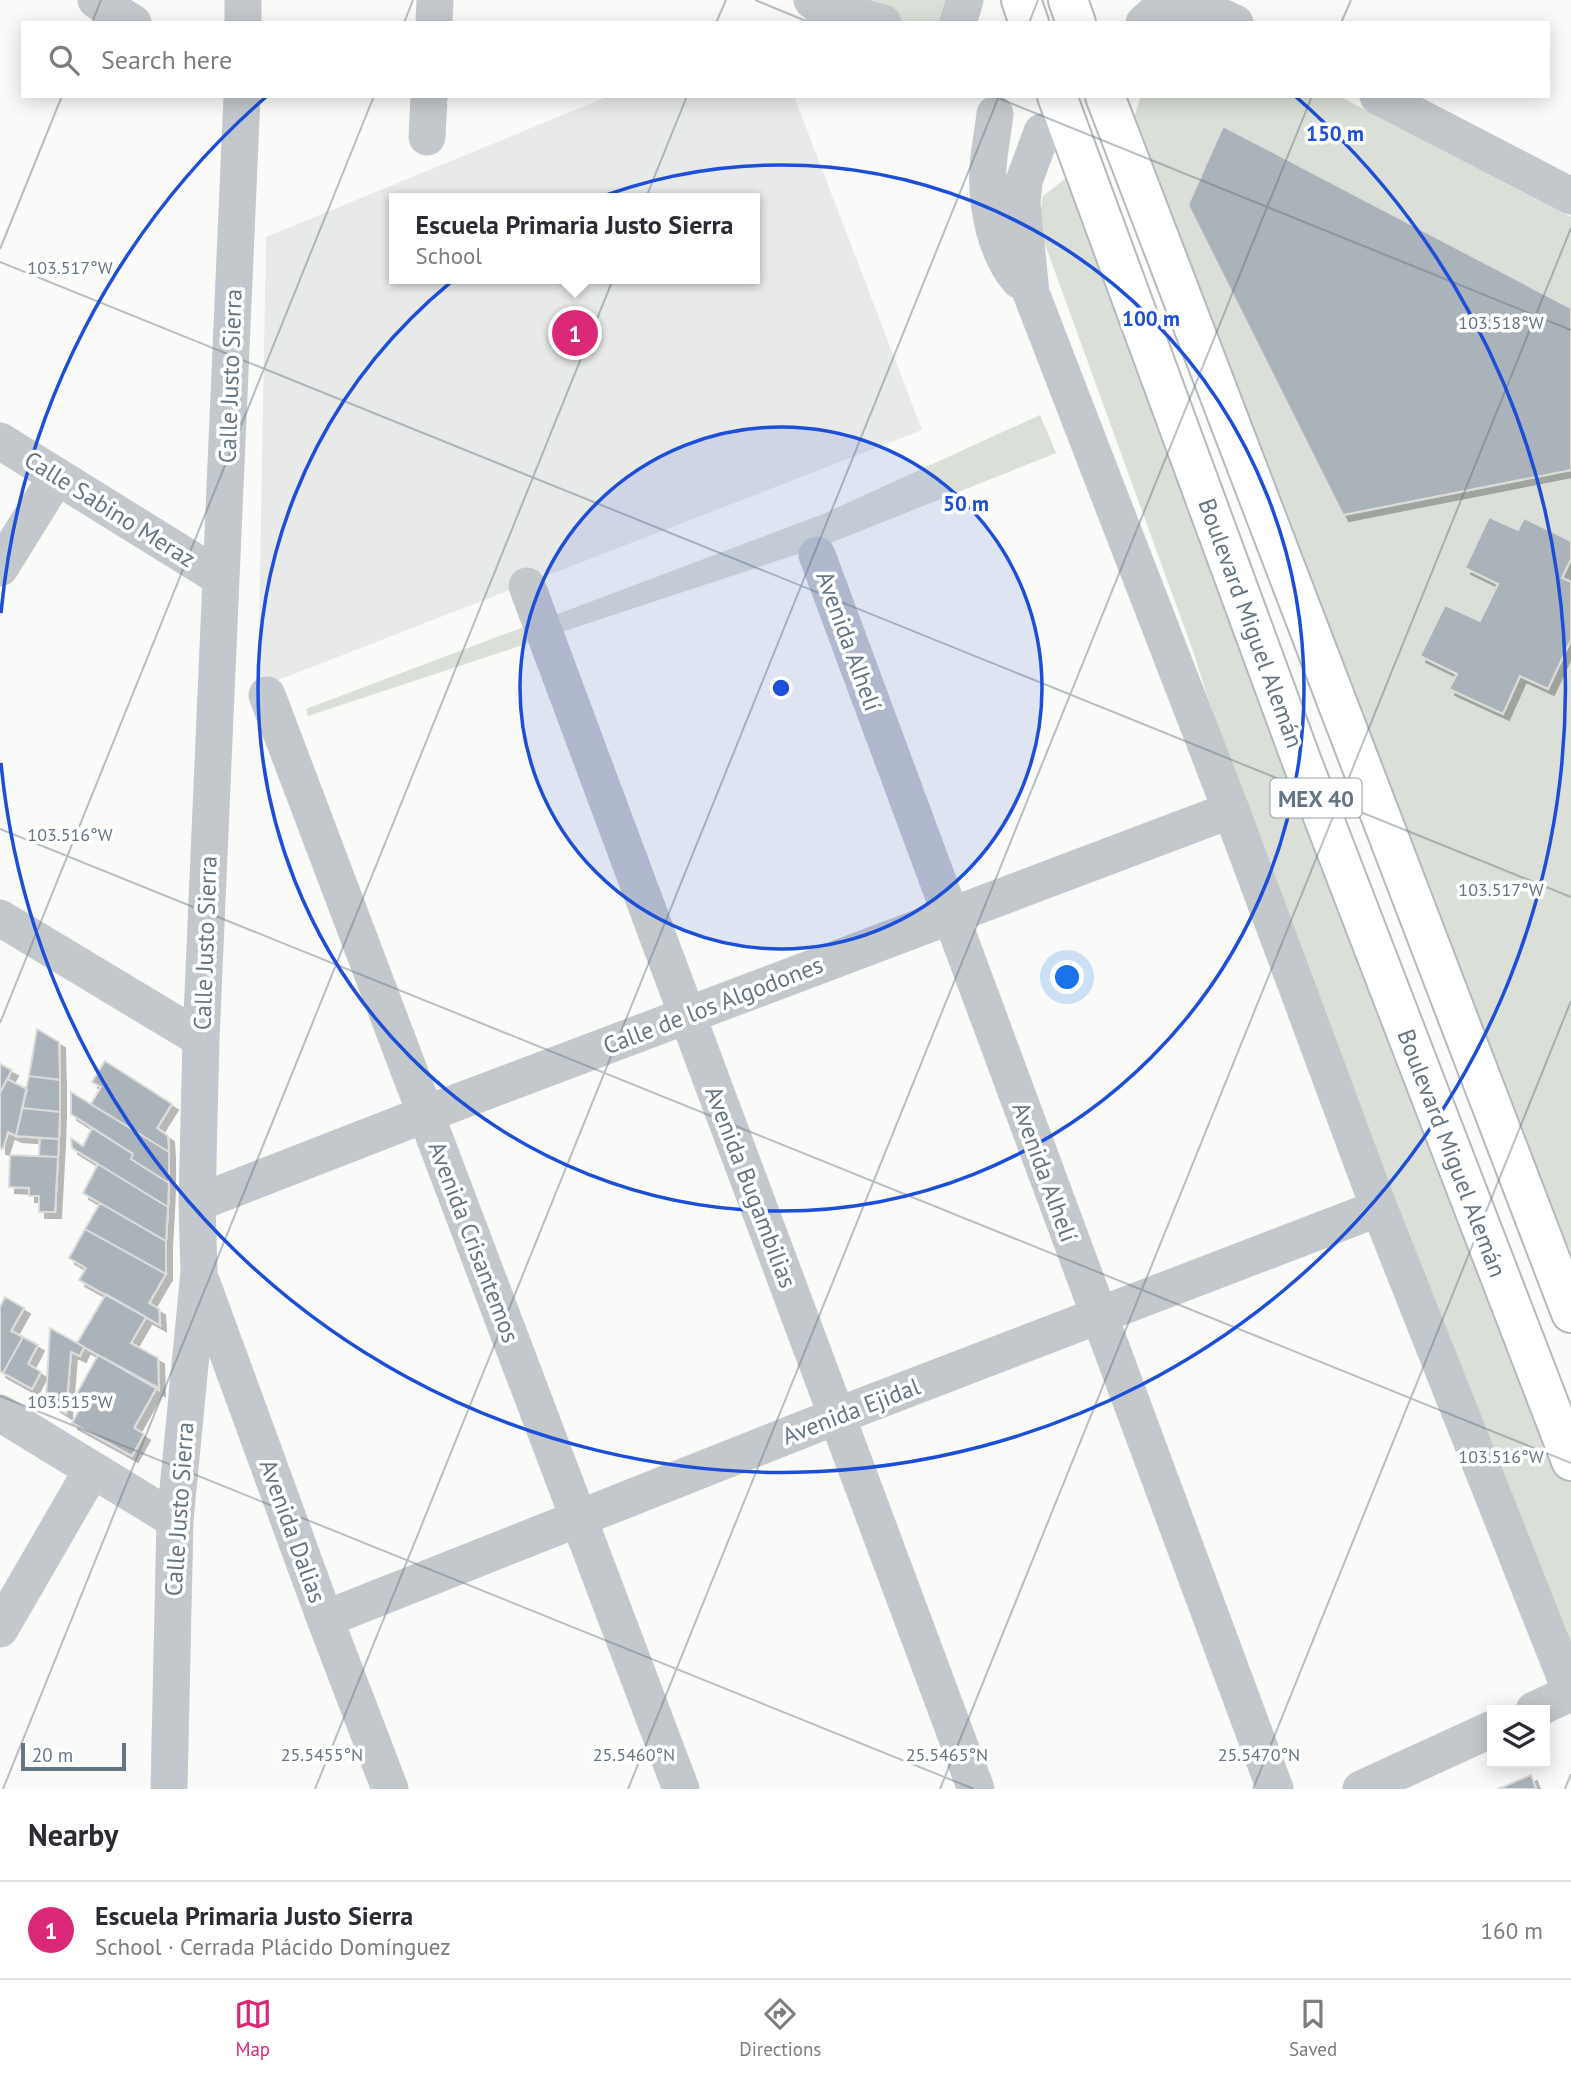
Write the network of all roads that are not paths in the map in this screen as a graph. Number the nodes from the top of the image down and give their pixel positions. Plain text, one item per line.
1 (96, 0) edge
2 (243, 0) edge
3 (435, 0) edge
4 (812, 0) edge
5 (965, 0) edge
6 (1021, 0) edge
7 (1068, 0) edge
8 (1136, 0) edge
9 (1187, 2) edge
10 (131, 21) edge
11 (243, 21) edge
12 (433, 21) edge
13 (876, 21) edge
14 (959, 21) edge
15 (1028, 21) edge
16 (1075, 21) edge
17 (1143, 21) edge
18 (1146, 21) edge
19 (1230, 21) edge
20 (242, 98) edge
21 (429, 98) edge
22 (1382, 98) edge
23 (1113, 101) edge
24 (986, 105) edge
25 (1056, 120) edge
26 (427, 137) dead end
27 (1571, 195) edge
28 (1031, 293) junction
29 (0, 440) edge
30 (57, 476) junction
31 (817, 555) dead end
32 (0, 568) edge
33 (221, 578) junction
34 (527, 586) dead end
35 (267, 695) dead end
36 (1231, 810) junction
37 (951, 916) junction
38 (0, 918) edge
39 (687, 1016) junction
40 (201, 1039) junction
41 (426, 1114) junction
42 (197, 1203) junction
43 (1379, 1208) junction
44 (198, 1272) junction
45 (1571, 1313) edge
46 (1098, 1315) junction
47 (0, 1413) edge
48 (837, 1416) junction
49 (1571, 1461) edge
50 (92, 1470) junction
51 (578, 1518) junction
52 (175, 1520) junction
53 (325, 1619) junction
54 (0, 1629) edge
55 (1571, 1693) edge
56 (1545, 1705) edge
57 (1487, 1731) edge
58 (169, 1789) edge
59 (390, 1789) edge
60 (681, 1789) edge
61 (976, 1789) edge
62 (1275, 1789) edge
63 (1361, 1789) edge

1 - 10 street
2 - 11 street
3 - 12 street
4 - 13 street
5 - 14 street
6 - 15 main road
7 - 16 main road
8 - 17 street
9 - 18 street
9 - 19 street
20 - 33 street, Calle Justo Sierra
21 - 26 street
22 - 27 street
23 - 25 street
23 - 45 main road, Boulevard Miguel Alemán / MEX 40
24 - 25 street
24 - 28 street
25 - 28 street
25 - 49 main road, Boulevard Miguel Alemán / MEX 40
28 - 36 street
29 - 30 street, Calle Sabino Meraz
30 - 32 street
30 - 33 street, Calle Sabino Meraz
31 - 37 street, Avenida Alhelí
33 - 40 street, Calle Justo Sierra
34 - 39 street, Avenida Bugambilias
35 - 41 street, Avenida Crisantemos
36 - 37 street, Calle de los Algodones
36 - 43 street
37 - 39 street, Calle de los Algodones
37 - 46 street, Avenida Alhelí
38 - 40 street
39 - 41 street, Calle de los Algodones
39 - 48 street, Avenida Bugambilias
40 - 42 street, Calle Justo Sierra
41 - 42 street, Calle de los Algodones
41 - 51 street, Avenida Crisantemos
42 - 44 street, Calle Justo Sierra
43 - 46 street, Avenida Ejidal
43 - 55 street
44 - 52 street, Calle Justo Sierra
44 - 53 street, Avenida Dalias
46 - 48 street, Avenida Ejidal
46 - 62 street, Avenida Alhelí
47 - 50 street
48 - 51 street, Avenida Ejidal
48 - 61 street, Avenida Bugambilias
50 - 52 street
50 - 54 street
51 - 53 street, Avenida Ejidal
51 - 60 street, Avenida Crisantemos
52 - 58 street, Calle Justo Sierra
53 - 59 street, Avenida Dalias
55 - 56 street
57 - 63 street

